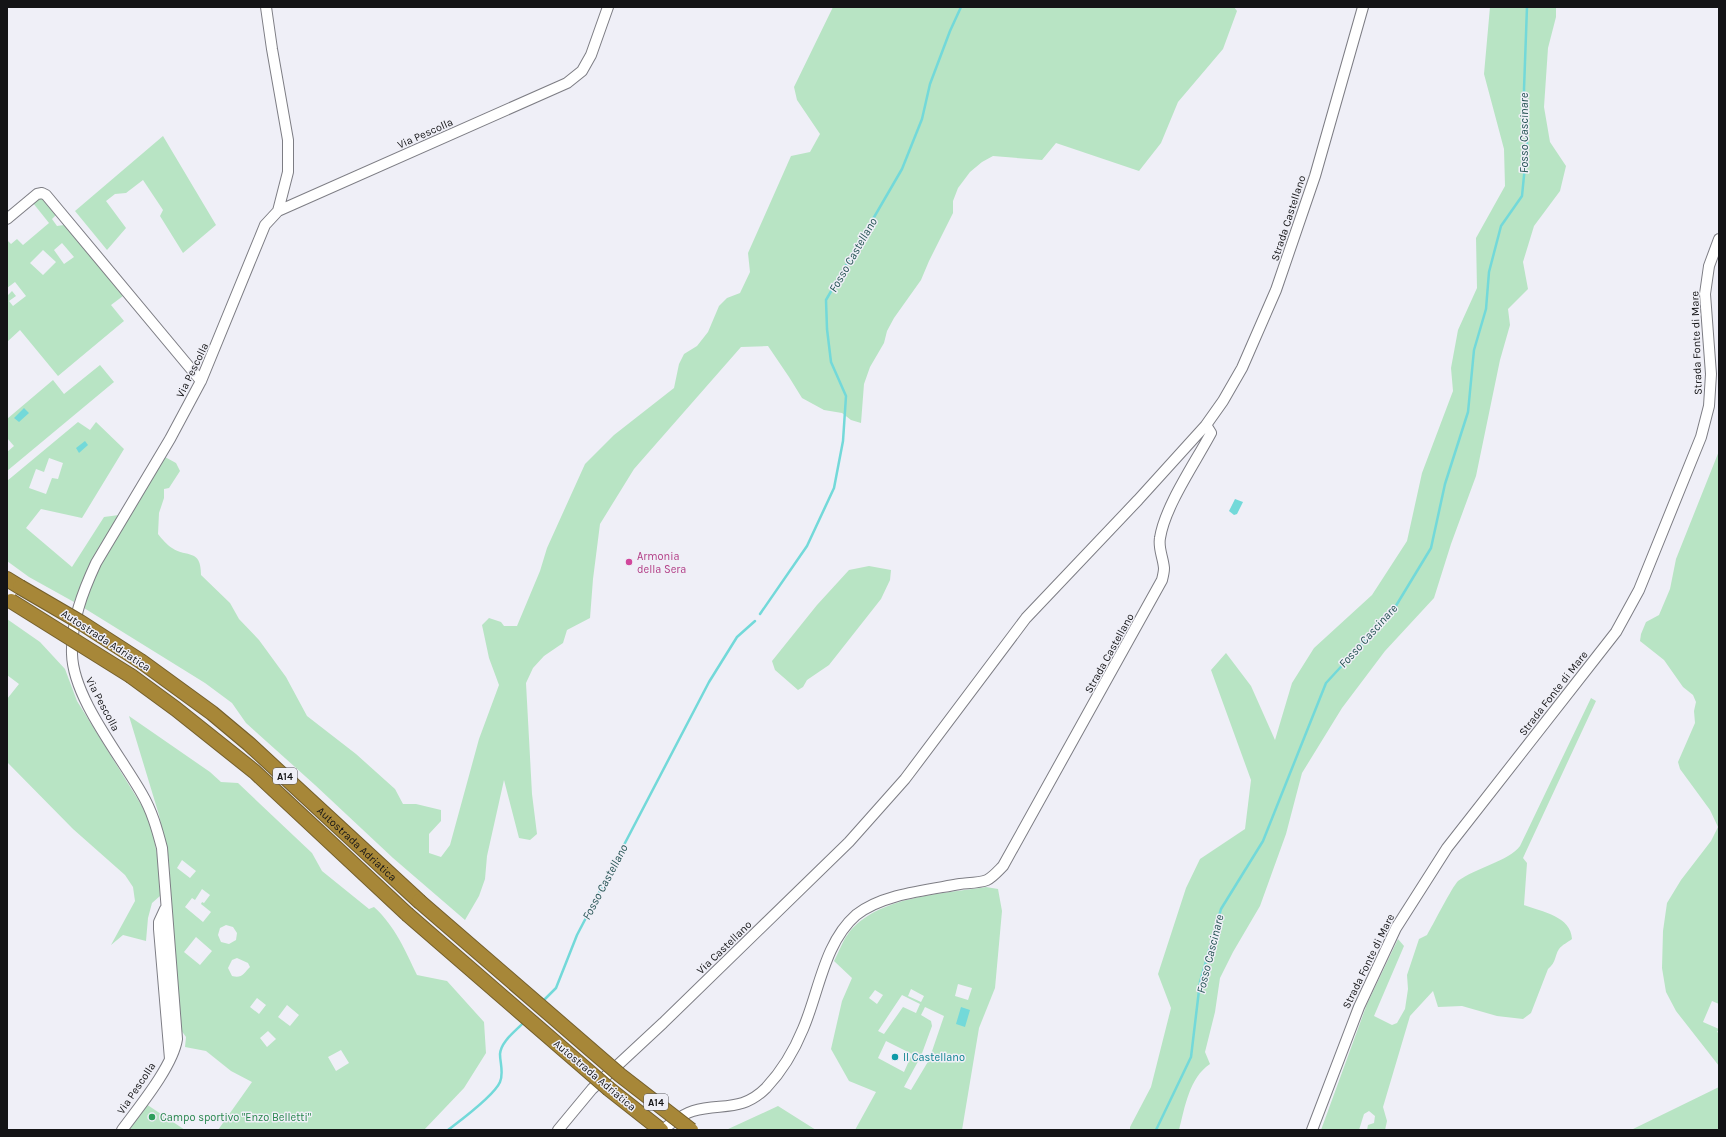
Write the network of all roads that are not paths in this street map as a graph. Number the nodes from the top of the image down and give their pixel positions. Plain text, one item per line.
1 (266, 7) edge
2 (608, 7) edge
3 (1363, 7) edge
4 (278, 211) junction
5 (7, 219) edge
6 (1719, 239) edge
7 (201, 381) junction
8 (1206, 426) junction
9 (7, 579) edge
10 (9, 600) edge
11 (905, 779) joint
12 (122, 1130) edge
13 (558, 1130) edge
14 (662, 1130) edge
15 (691, 1130) edge
16 (1312, 1130) edge

1 - 4 street
2 - 4 street, Via Pescolla
3 - 8 street, Strada Castellano
4 - 7 street, Via Pescolla
5 - 7 street
6 - 16 street, Strada Fonte di Mare
7 - 12 street, Via Pescolla
8 - 11 street, Strada Castellano
8 - 14 street, Strada Castellano
9 - 15 highway, Autostrada Adriatica / A14, bridge
10 - 14 highway, Autostrada Adriatica / A14, bridge
11 - 13 street, Via Castellano

